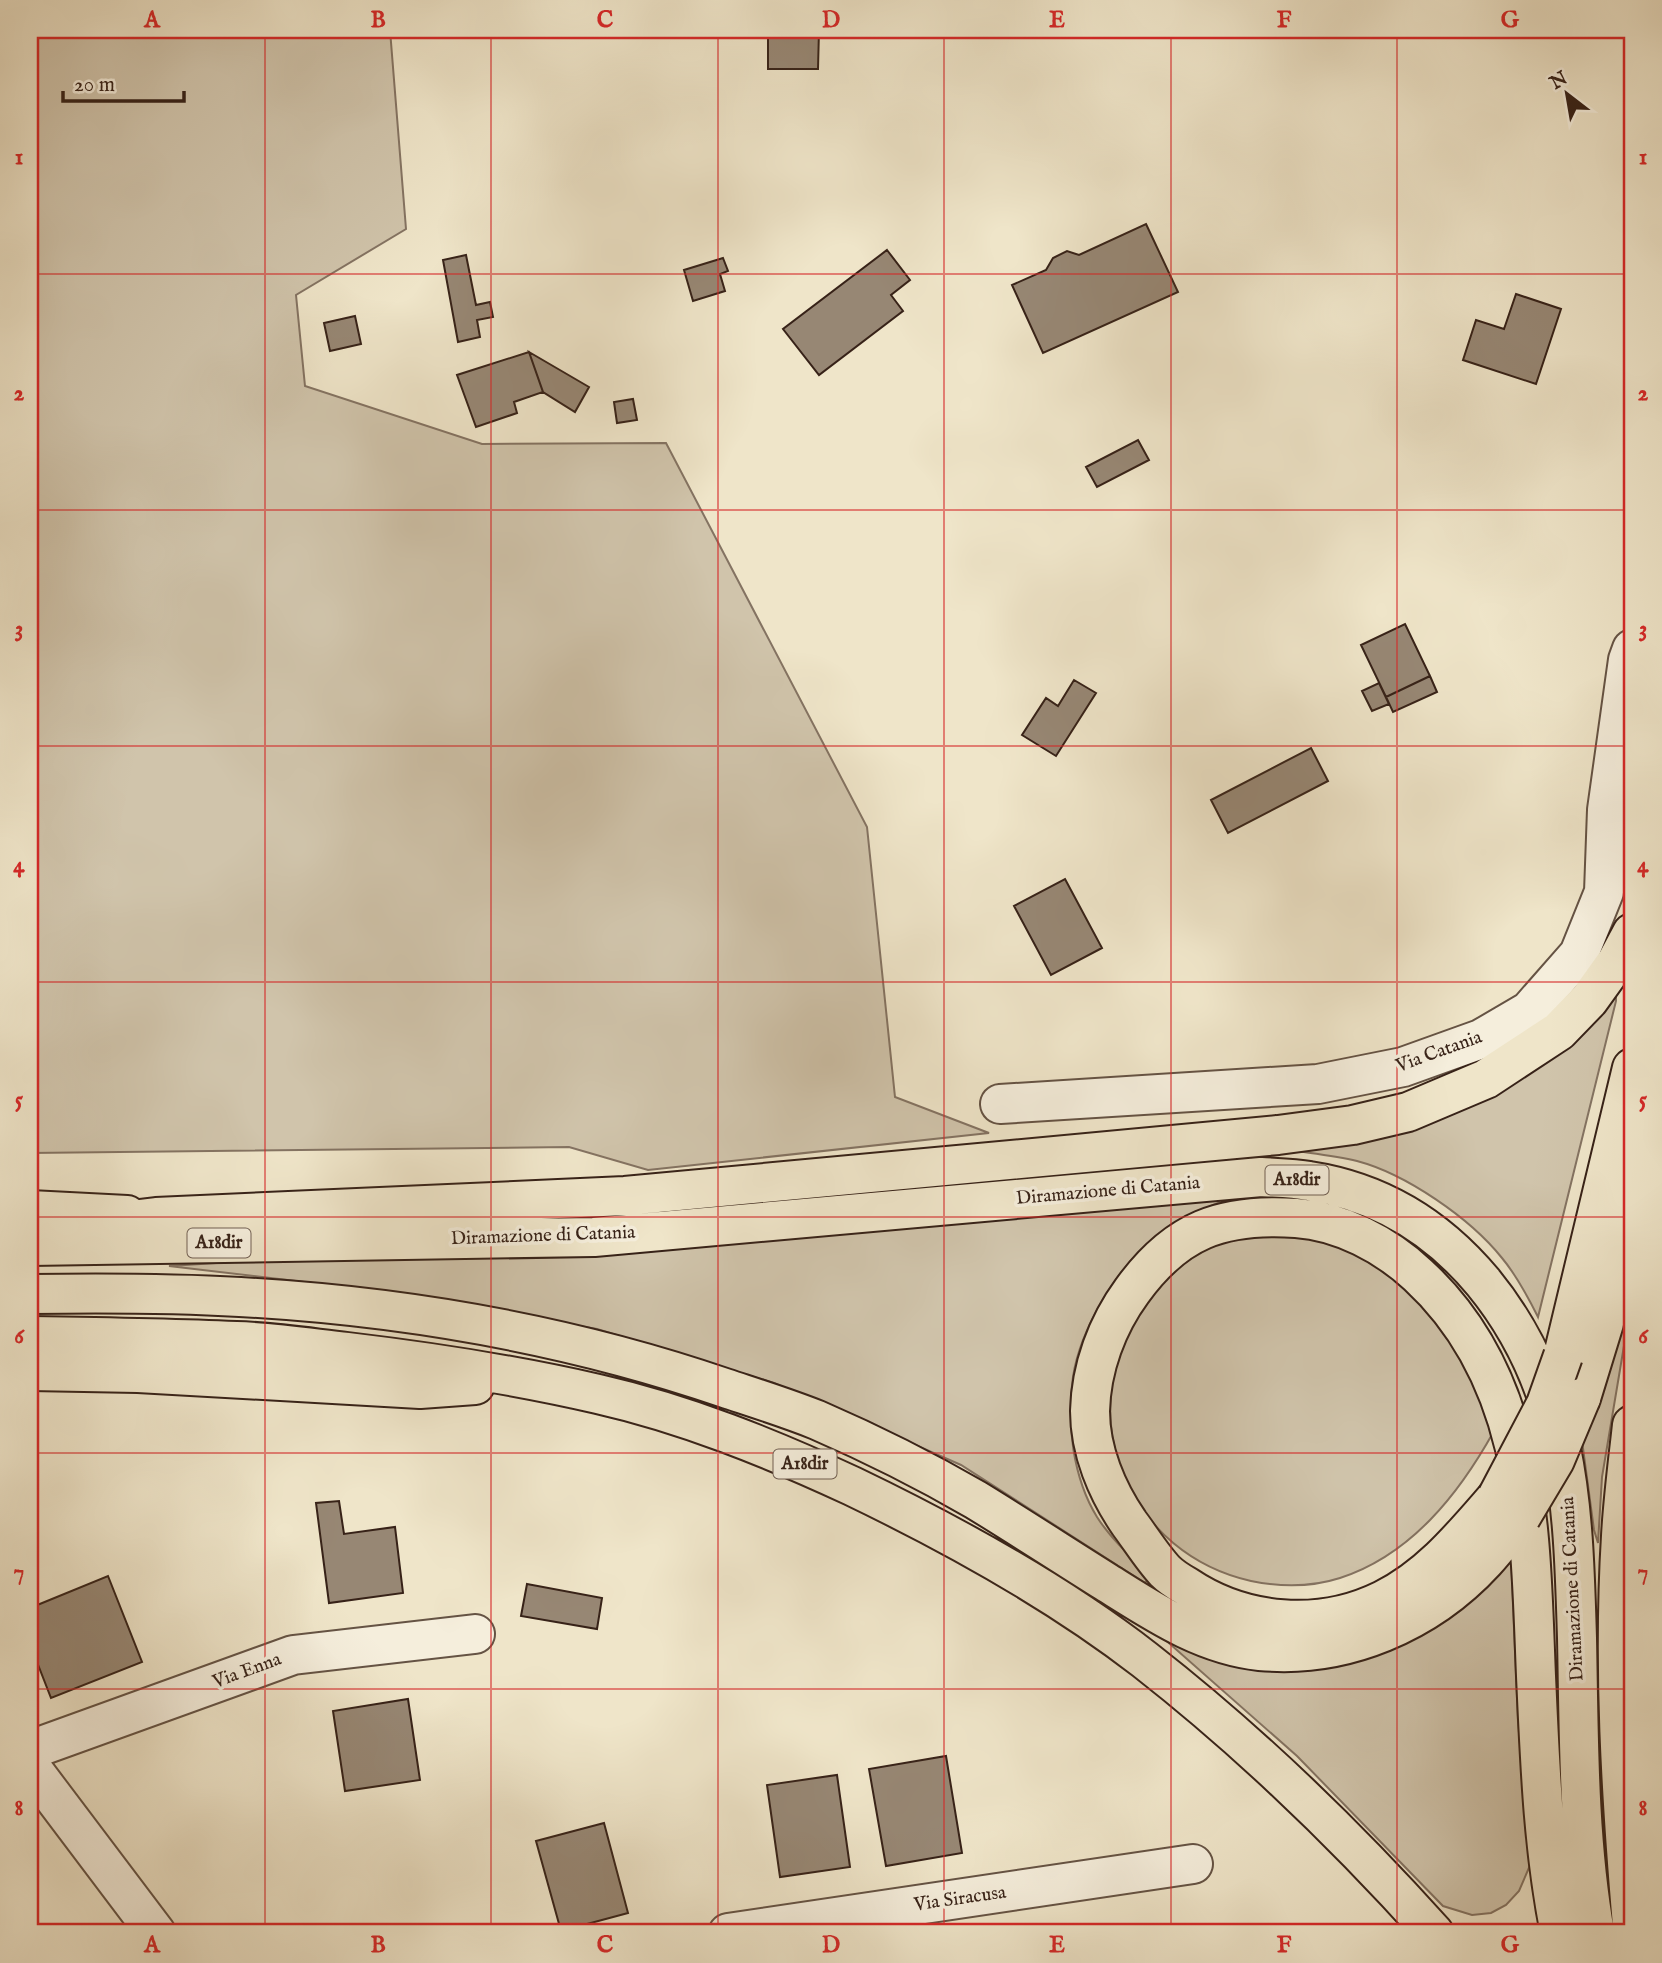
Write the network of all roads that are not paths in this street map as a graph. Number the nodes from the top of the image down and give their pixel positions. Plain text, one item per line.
1 (1632, 649) edge
2 (1632, 933) edge
3 (1632, 1068) edge
4 (1000, 1104) dead end
5 (1632, 1194) edge
6 (30, 1210) edge
7 (156, 1217) junction
8 (30, 1232) edge
9 (408, 1240) junction
10 (30, 1246) edge
11 (30, 1294) edge
12 (30, 1336) edge
13 (30, 1371) edge
14 (534, 1380) junction
15 (1632, 1425) edge
16 (1509, 1507) junction
17 (475, 1634) dead end
18 (30, 1750) edge
19 (30, 1766) edge
20 (1193, 1864) dead end
21 (1632, 1925) edge
22 (156, 1933) edge
23 (728, 1933) edge
24 (1434, 1933) edge
25 (1560, 1933) edge
26 (1595, 1933) edge

1 - 4 street, Via Catania
2 - 7 highway
3 - 16 highway, bridge
5 - 16 highway, bridge
6 - 7 highway
7 - 8 highway
7 - 9 highway
9 - 10 highway, Diramazione di Catania / A18dir
9 - 26 highway, Diramazione di Catania / A18dir
11 - 16 highway
12 - 14 highway, A18dir
13 - 14 highway
14 - 24 highway, A18dir
15 - 21 highway
16 - 25 highway
17 - 18 street, Via Enna
19 - 22 street
20 - 23 street, Via Siracusa

